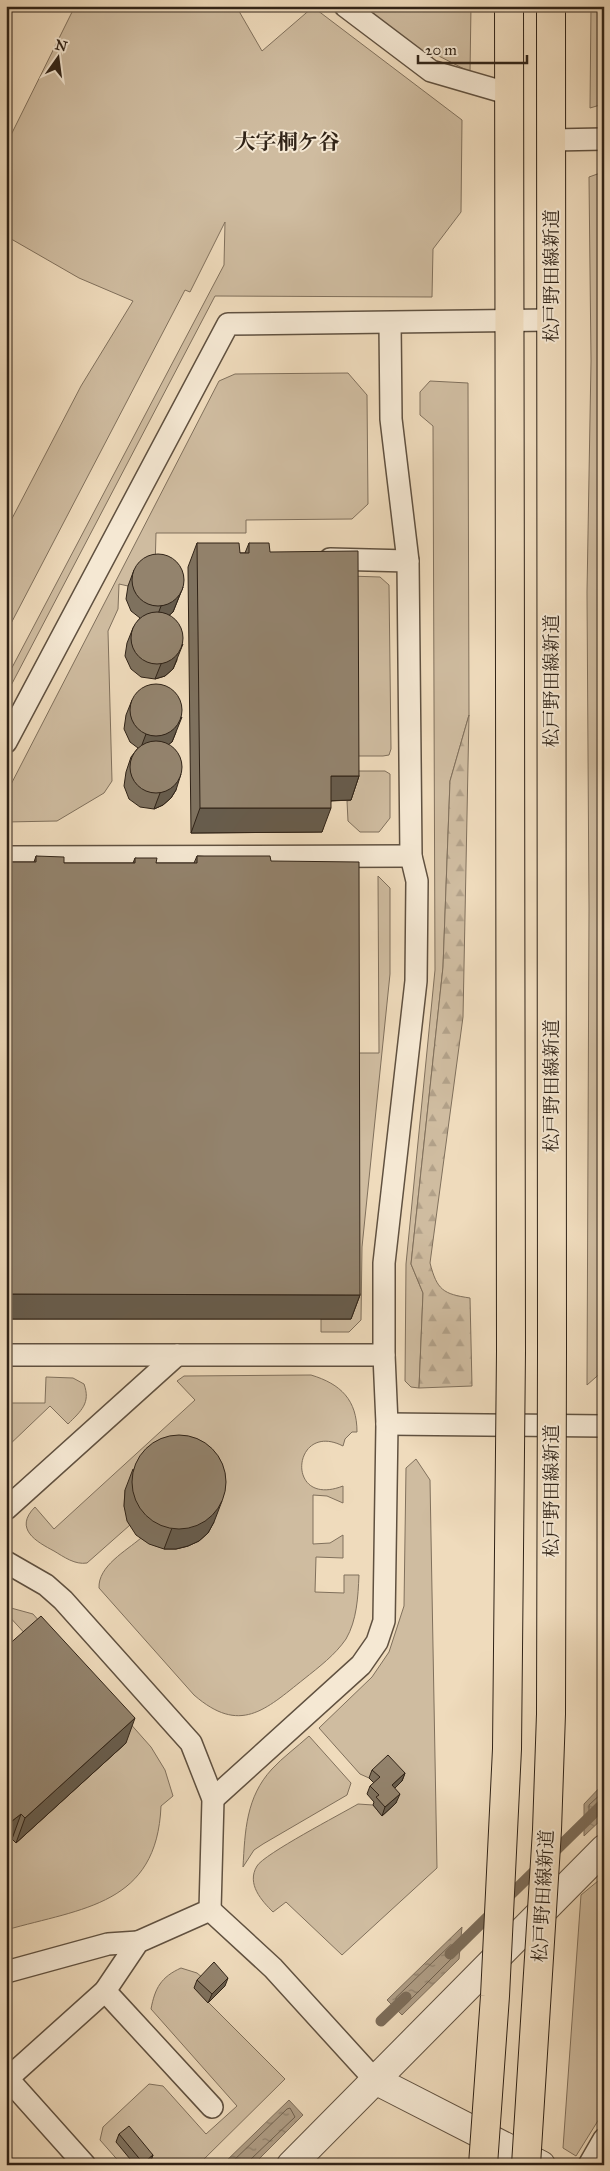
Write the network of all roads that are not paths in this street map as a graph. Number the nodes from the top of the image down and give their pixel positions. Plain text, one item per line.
1 (345, 6) edge
2 (509, 6) edge
3 (551, 6) edge
4 (510, 94) junction
5 (604, 139) edge
6 (552, 140) junction
7 (551, 320) junction
8 (508, 322) junction
9 (390, 323) junction
10 (311, 559) edge
11 (408, 561) junction
12 (6, 742) edge
13 (411, 856) junction
14 (6, 857) edge
15 (6, 1355) edge
16 (177, 1355) junction
17 (384, 1355) junction
18 (387, 1424) junction
19 (604, 1426) edge
20 (6, 1509) edge
21 (6, 1561) edge
22 (213, 1799) junction
23 (604, 1849) edge
24 (210, 1910) junction
25 (138, 1942) junction
26 (6, 1972) edge
27 (106, 1991) junction
28 (7, 2080) edge
29 (375, 2080) junction
30 (212, 2107) dead end
31 (604, 2139) edge
32 (85, 2165) edge
33 (290, 2165) edge
34 (483, 2165) edge
35 (526, 2165) edge
36 (541, 2165) edge
37 (588, 2165) edge

1 - 4 lane
2 - 4 main road
3 - 6 main road, 松戸野田線新道
4 - 8 main road
5 - 6 lane
6 - 7 main road, 松戸野田線新道
7 - 8 lane
7 - 35 main road, 松戸野田線新道, bridge
8 - 9 lane
8 - 34 main road, bridge
9 - 11 lane
9 - 12 lane
10 - 11 lane
11 - 13 lane
13 - 14 lane
13 - 17 lane
15 - 16 lane
16 - 17 lane
16 - 20 lane
17 - 18 lane
18 - 19 lane
18 - 22 lane
21 - 22 lane
22 - 24 lane
23 - 29 street
24 - 25 lane
24 - 29 lane
25 - 26 lane
25 - 27 lane
27 - 28 lane
27 - 30 lane
28 - 32 lane
29 - 33 street
29 - 36 street
31 - 37 lane

